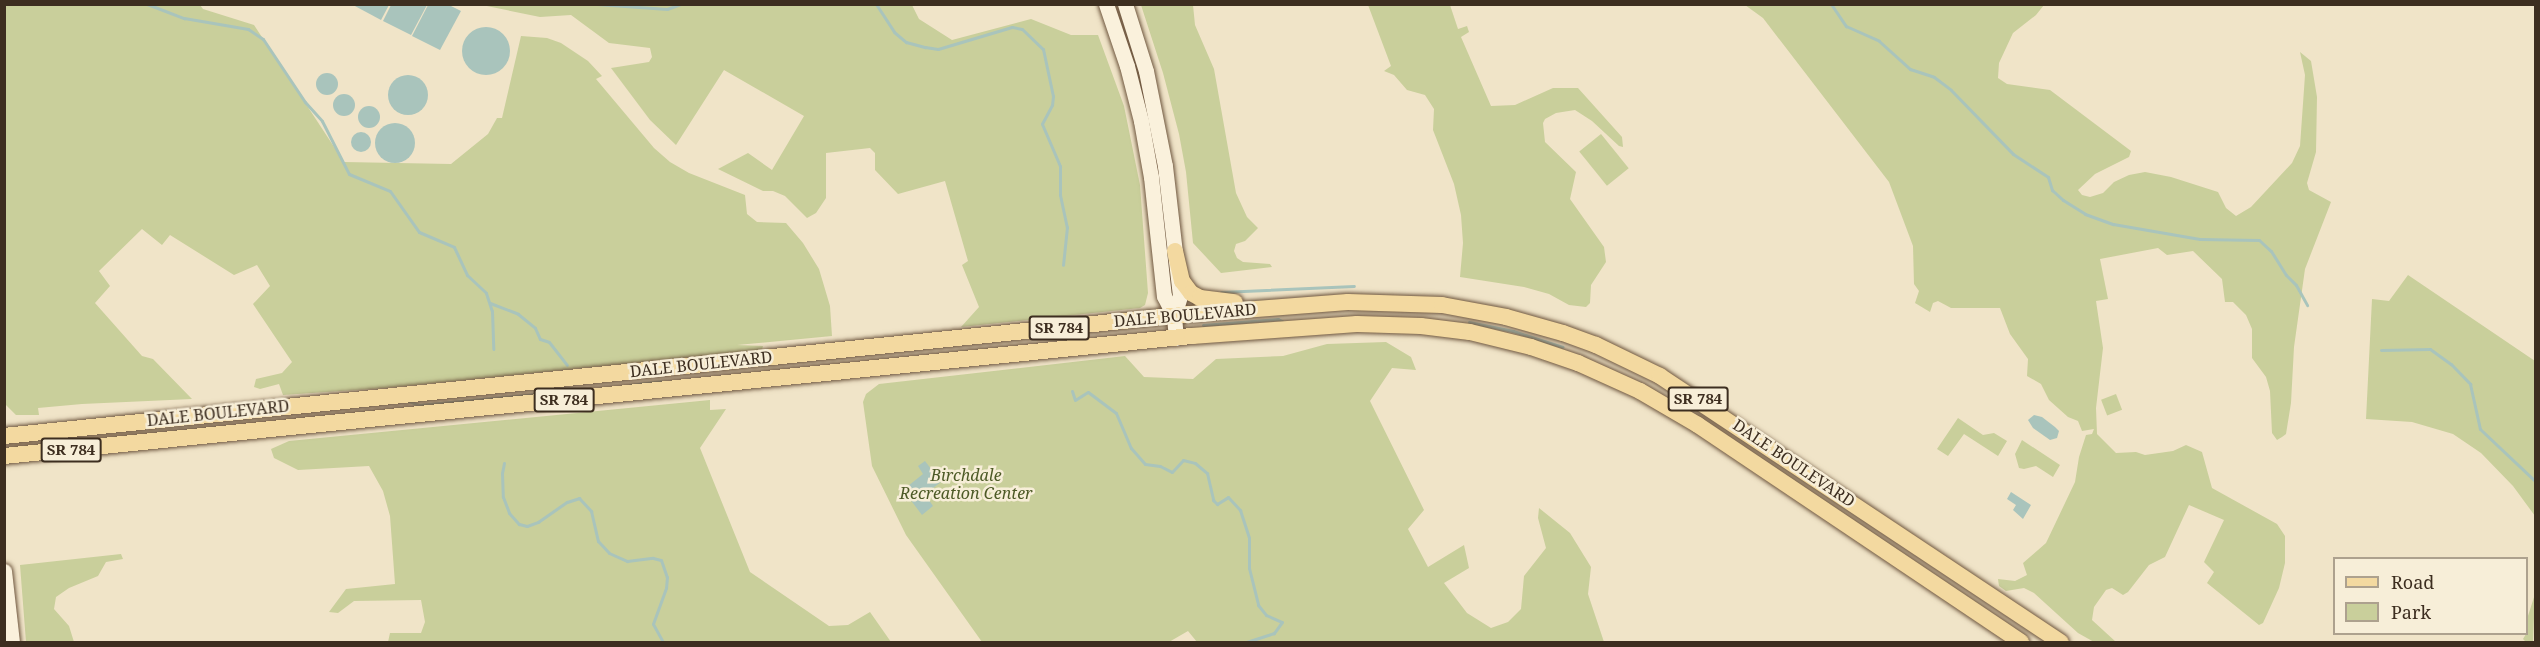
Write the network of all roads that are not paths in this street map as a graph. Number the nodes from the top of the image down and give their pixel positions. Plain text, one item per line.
1 (1106, 4) edge
2 (1125, 4) edge
3 (1175, 251) junction
4 (1281, 306) junction
5 (1174, 316) junction
6 (1176, 338) junction
7 (4, 422) edge
8 (56, 430) junction
9 (4, 436) edge
10 (4, 456) edge
11 (4, 571) edge
12 (12, 642) edge
13 (2020, 642) edge
14 (2061, 642) edge

1 - 5 main road
2 - 3 main road
3 - 4 main road
3 - 5 main road
4 - 5 main road, DALE BOULEVARD / SR 784
4 - 14 main road, DALE BOULEVARD / SR 784
5 - 6 main road
5 - 8 main road, DALE BOULEVARD / SR 784
6 - 10 main road, DALE BOULEVARD / SR 784
6 - 13 main road, DALE BOULEVARD / SR 784
7 - 8 main road
8 - 9 main road, DALE BOULEVARD / SR 784
11 - 12 main road

